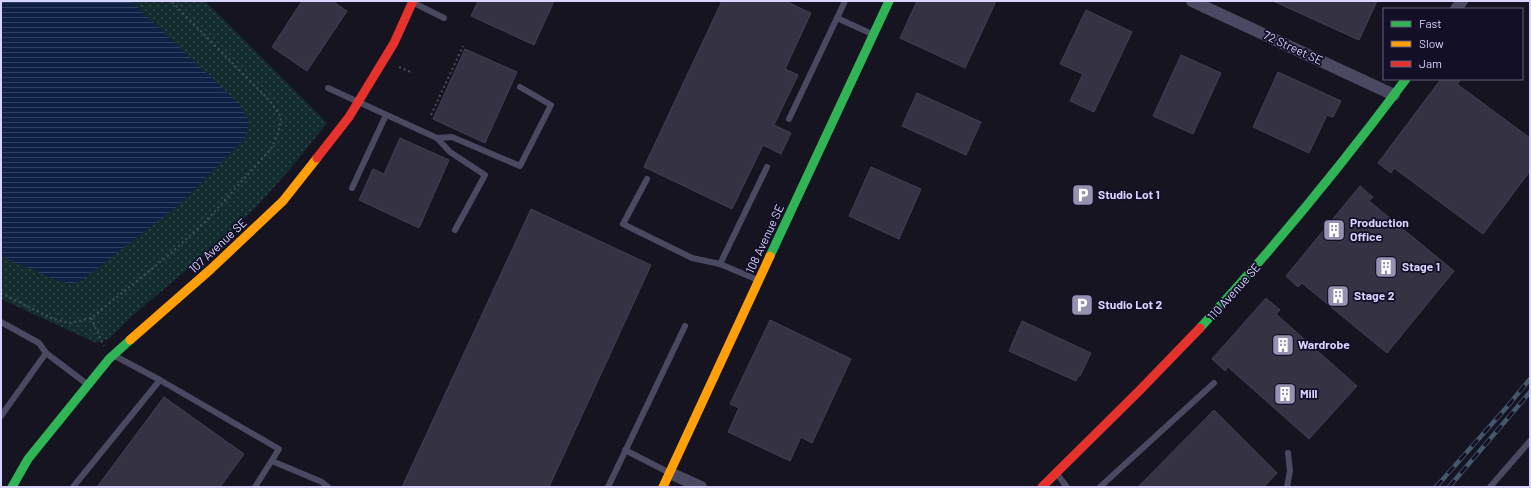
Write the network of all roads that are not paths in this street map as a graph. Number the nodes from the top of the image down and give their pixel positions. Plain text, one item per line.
1 (845, 1) edge
2 (889, 1) edge
3 (1192, 1) edge
4 (413, 2) edge
5 (444, 18) dead end
6 (837, 18) junction
7 (874, 35) junction
8 (1405, 80) edge
9 (520, 87) dead end
10 (328, 88) dead end
11 (1394, 95) junction
12 (358, 102) junction
13 (386, 116) junction
14 (789, 119) dead end
15 (437, 138) junction
16 (767, 167) dead end
17 (647, 179) dead end
18 (352, 188) dead end
19 (455, 230) dead end
20 (720, 264) junction
21 (759, 281) junction
22 (1, 322) edge
23 (685, 326) dead end
24 (46, 353) junction
25 (111, 357) junction
26 (160, 380) junction
27 (1214, 383) dead end
28 (88, 384) junction
29 (1, 416) edge
30 (1530, 441) edge
31 (625, 450) junction
32 (1288, 453) dead end
33 (272, 461) junction
34 (670, 473) junction
35 (1057, 473) junction
36 (12, 487) edge
37 (73, 487) edge
38 (255, 487) edge
39 (328, 487) edge
40 (608, 487) edge
41 (664, 487) edge
42 (702, 487) edge
43 (1042, 487) edge
44 (1066, 487) edge
45 (1100, 487) edge
46 (1286, 487) edge
47 (1490, 487) edge

1 - 6 lane
2 - 7 street, 108 Avenue SE
3 - 11 street, 72 Street SE
4 - 5 lane
4 - 12 street, 107 Avenue SE
6 - 7 lane
6 - 14 lane
7 - 21 street, 108 Avenue SE
8 - 11 street, 110 Avenue SE
9 - 15 lane
10 - 12 lane
11 - 35 street, 110 Avenue SE
12 - 13 lane
12 - 25 street, 107 Avenue SE
13 - 15 lane
13 - 18 lane
15 - 19 lane
16 - 20 lane
17 - 20 lane
20 - 21 lane
21 - 34 street, 108 Avenue SE
22 - 24 lane
23 - 31 lane
24 - 28 lane
24 - 29 lane
25 - 26 lane
25 - 28 street, 107 Avenue SE
26 - 33 lane
26 - 37 lane
27 - 45 lane
28 - 36 street, 107 Avenue SE
30 - 47 lane
31 - 34 lane
31 - 40 lane
32 - 46 lane
33 - 38 lane
33 - 39 lane
34 - 41 street, 108 Avenue SE
34 - 42 street
35 - 43 street, 110 Avenue SE
35 - 44 lane

